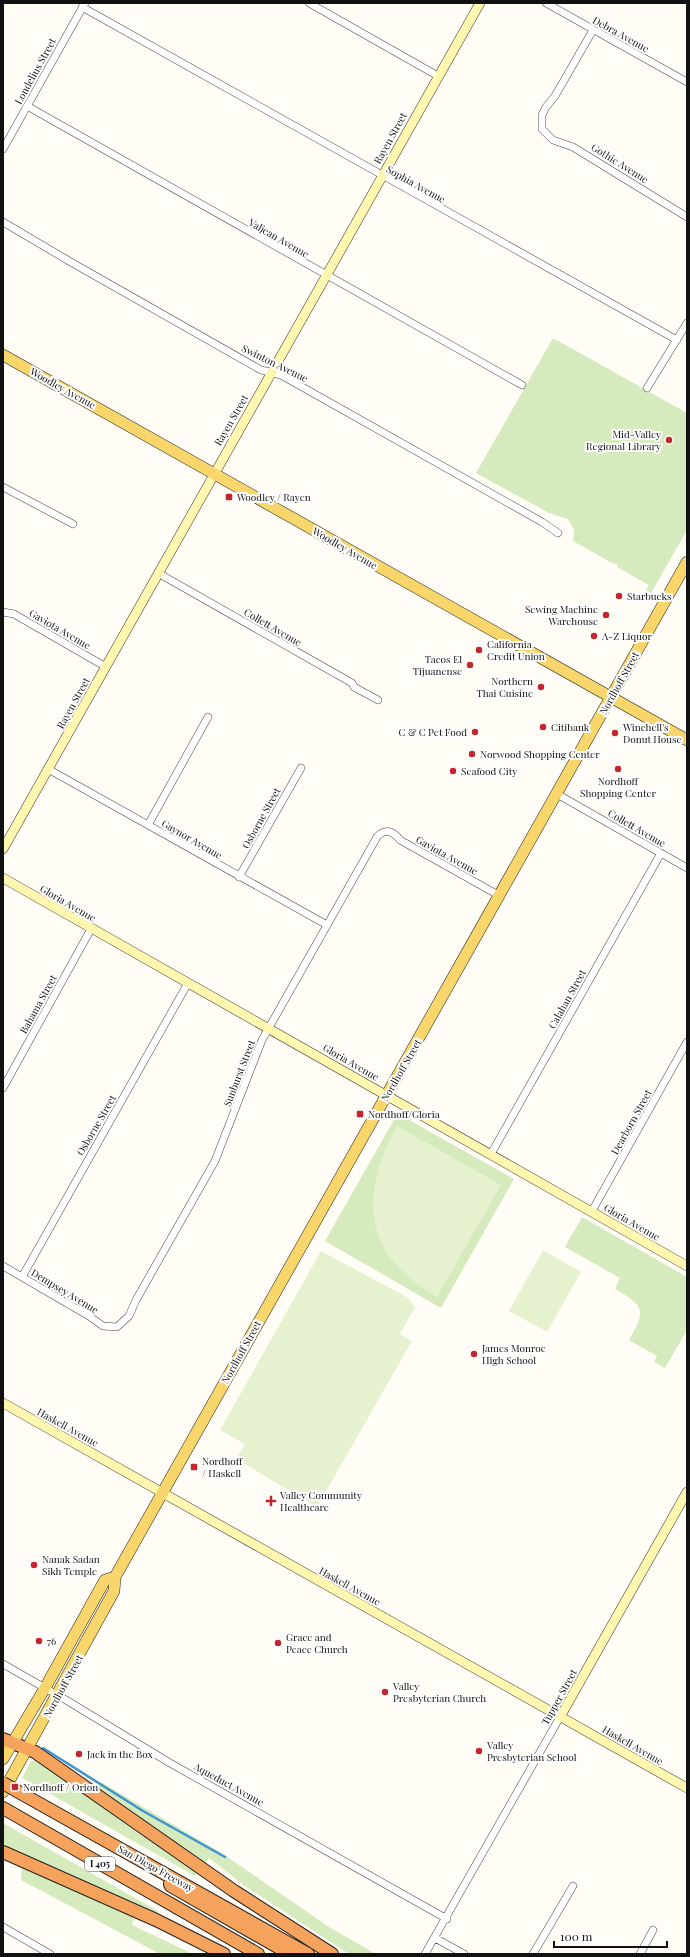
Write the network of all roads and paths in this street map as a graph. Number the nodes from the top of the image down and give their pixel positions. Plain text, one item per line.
1 (309, 3) edge
2 (480, 3) edge
3 (546, 3) edge
4 (84, 5) edge
5 (593, 30) junction
6 (438, 76) junction
7 (687, 82) edge
8 (27, 106) junction
9 (3, 149) edge
10 (382, 176) junction
11 (687, 217) edge
12 (3, 222) edge
13 (325, 276) junction
14 (687, 323) edge
15 (677, 340) junction
16 (3, 355) edge
17 (270, 372) junction
18 (522, 385) dead end
19 (648, 388) dead end
20 (214, 473) junction
21 (3, 487) edge
22 (73, 524) dead end
23 (558, 533) dead end
24 (687, 562) edge
25 (158, 573) junction
26 (3, 612) edge
27 (106, 667) junction
28 (610, 697) junction
29 (378, 700) dead end
30 (208, 717) dead end
31 (687, 740) edge
32 (301, 768) dead end
33 (48, 769) junction
34 (556, 794) junction
35 (148, 825) junction
36 (386, 831) joint
37 (3, 849) edge
38 (661, 853) junction
39 (687, 868) edge
40 (240, 877) junction
41 (3, 878) edge
42 (500, 896) junction
43 (327, 925) junction
44 (91, 929) junction
45 (188, 983) junction
46 (270, 1029) junction
47 (687, 1042) edge
48 (3, 1088) edge
49 (386, 1095) junction
50 (491, 1154) junction
51 (592, 1211) junction
52 (686, 1263) edge
53 (3, 1266) edge
54 (22, 1277) junction
55 (117, 1327) joint
56 (3, 1404) edge
57 (687, 1492) edge
58 (162, 1493) junction
59 (114, 1577) junction
60 (3, 1664) edge
61 (45, 1688) junction
62 (58, 1695) junction
63 (560, 1717) junction
64 (8, 1740) edge
65 (28, 1749) junction
66 (3, 1759) edge
67 (3, 1783) edge
68 (687, 1788) edge
69 (3, 1792) edge
70 (8, 1811) edge
71 (3, 1852) edge
72 (165, 1874) junction
73 (572, 1886) dead end
74 (186, 1913) junction
75 (447, 1919) junction
76 (3, 1927) edge
77 (653, 1930) dead end
78 (435, 1938) junction
79 (50, 1954) edge
80 (224, 1954) edge
81 (258, 1954) edge
82 (280, 1954) edge
83 (290, 1954) edge
84 (308, 1954) edge
85 (332, 1954) edge
86 (425, 1954) edge
87 (464, 1954) edge
88 (533, 1954) edge
89 (640, 1954) edge

1 - 6 street
2 - 6 street, Rayen Street
3 - 5 street, Debra Avenue
4 - 8 street, Londelius Street
4 - 10 street, Sophia Avenue
5 - 7 street, Debra Avenue
5 - 11 street, Gothic Avenue
6 - 10 street, Rayen Street
8 - 9 street, Londelius Street
8 - 13 street, Valjean Avenue
10 - 13 street, Rayen Street
10 - 15 street, Sophia Avenue
12 - 17 street, Swinton Avenue
13 - 17 street, Rayen Street
13 - 18 street, Valjean Avenue
14 - 15 street
15 - 19 street
16 - 20 main road, Woodley Avenue
17 - 20 street, Rayen Street
17 - 23 street, Swinton Avenue
20 - 25 street, Rayen Street
20 - 28 main road, Woodley Avenue
21 - 22 street
24 - 28 main road, Nordhoff Street
25 - 27 street, Rayen Street
25 - 29 street, Collett Avenue
26 - 27 street, Gaviota Avenue
27 - 33 street, Rayen Street
28 - 31 main road, Woodley Avenue
28 - 34 main road, Nordhoff Street
30 - 35 street
32 - 40 street, Osborne Street
33 - 35 street, Gaynor Avenue
33 - 37 street, Rayen Street
34 - 38 street, Collett Avenue
34 - 42 main road, Nordhoff Street
35 - 40 street, Gaynor Avenue
36 - 42 street, Gaviota Avenue
36 - 43 street, Sunburst Street
38 - 39 street, Collett Avenue
38 - 50 street, Calahan Street
40 - 43 street, Gaynor Avenue
41 - 44 street, Gloria Avenue
42 - 49 main road, Nordhoff Street
43 - 46 street, Sunburst Street
44 - 45 street, Gloria Avenue
44 - 48 street, Bahama Street
45 - 46 street, Gloria Avenue
45 - 54 street, Osborne Street
46 - 49 street, Gloria Avenue
46 - 55 street, Sunburst Street
47 - 51 street, Dearborn Street
49 - 50 street, Gloria Avenue
49 - 58 main road, Nordhoff Street
50 - 51 street, Gloria Avenue
51 - 52 street, Gloria Avenue
53 - 54 street, Dempsey Avenue
54 - 55 street, Dempsey Avenue
56 - 58 street, Haskell Avenue
57 - 63 street, Tupper Street
58 - 59 main road, Nordhoff Street
58 - 63 street, Haskell Avenue
59 - 61 main road, Nordhoff Street
59 - 62 main road, Nordhoff Street
60 - 61 street, Aqueduct Avenue
61 - 62 street, Aqueduct Avenue
61 - 64 main road, Nordhoff Street
62 - 65 main road, Nordhoff Street
62 - 75 street, Aqueduct Avenue
63 - 68 street, Haskell Avenue
63 - 75 street, Tupper Street
64 - 65 highway
64 - 66 main road, Nordhoff Street
65 - 69 main road, Nordhoff Street
65 - 85 highway
67 - 72 highway, San Diego Freeway / I 405, bridge
70 - 74 highway, I 405
71 - 80 highway
72 - 83 highway
72 - 84 highway, San Diego Freeway / I 405
73 - 88 street
74 - 81 highway, I 405
74 - 82 highway
75 - 78 street, Tupper Street
76 - 79 street
77 - 89 street
78 - 86 street, Tupper Street
78 - 87 street

